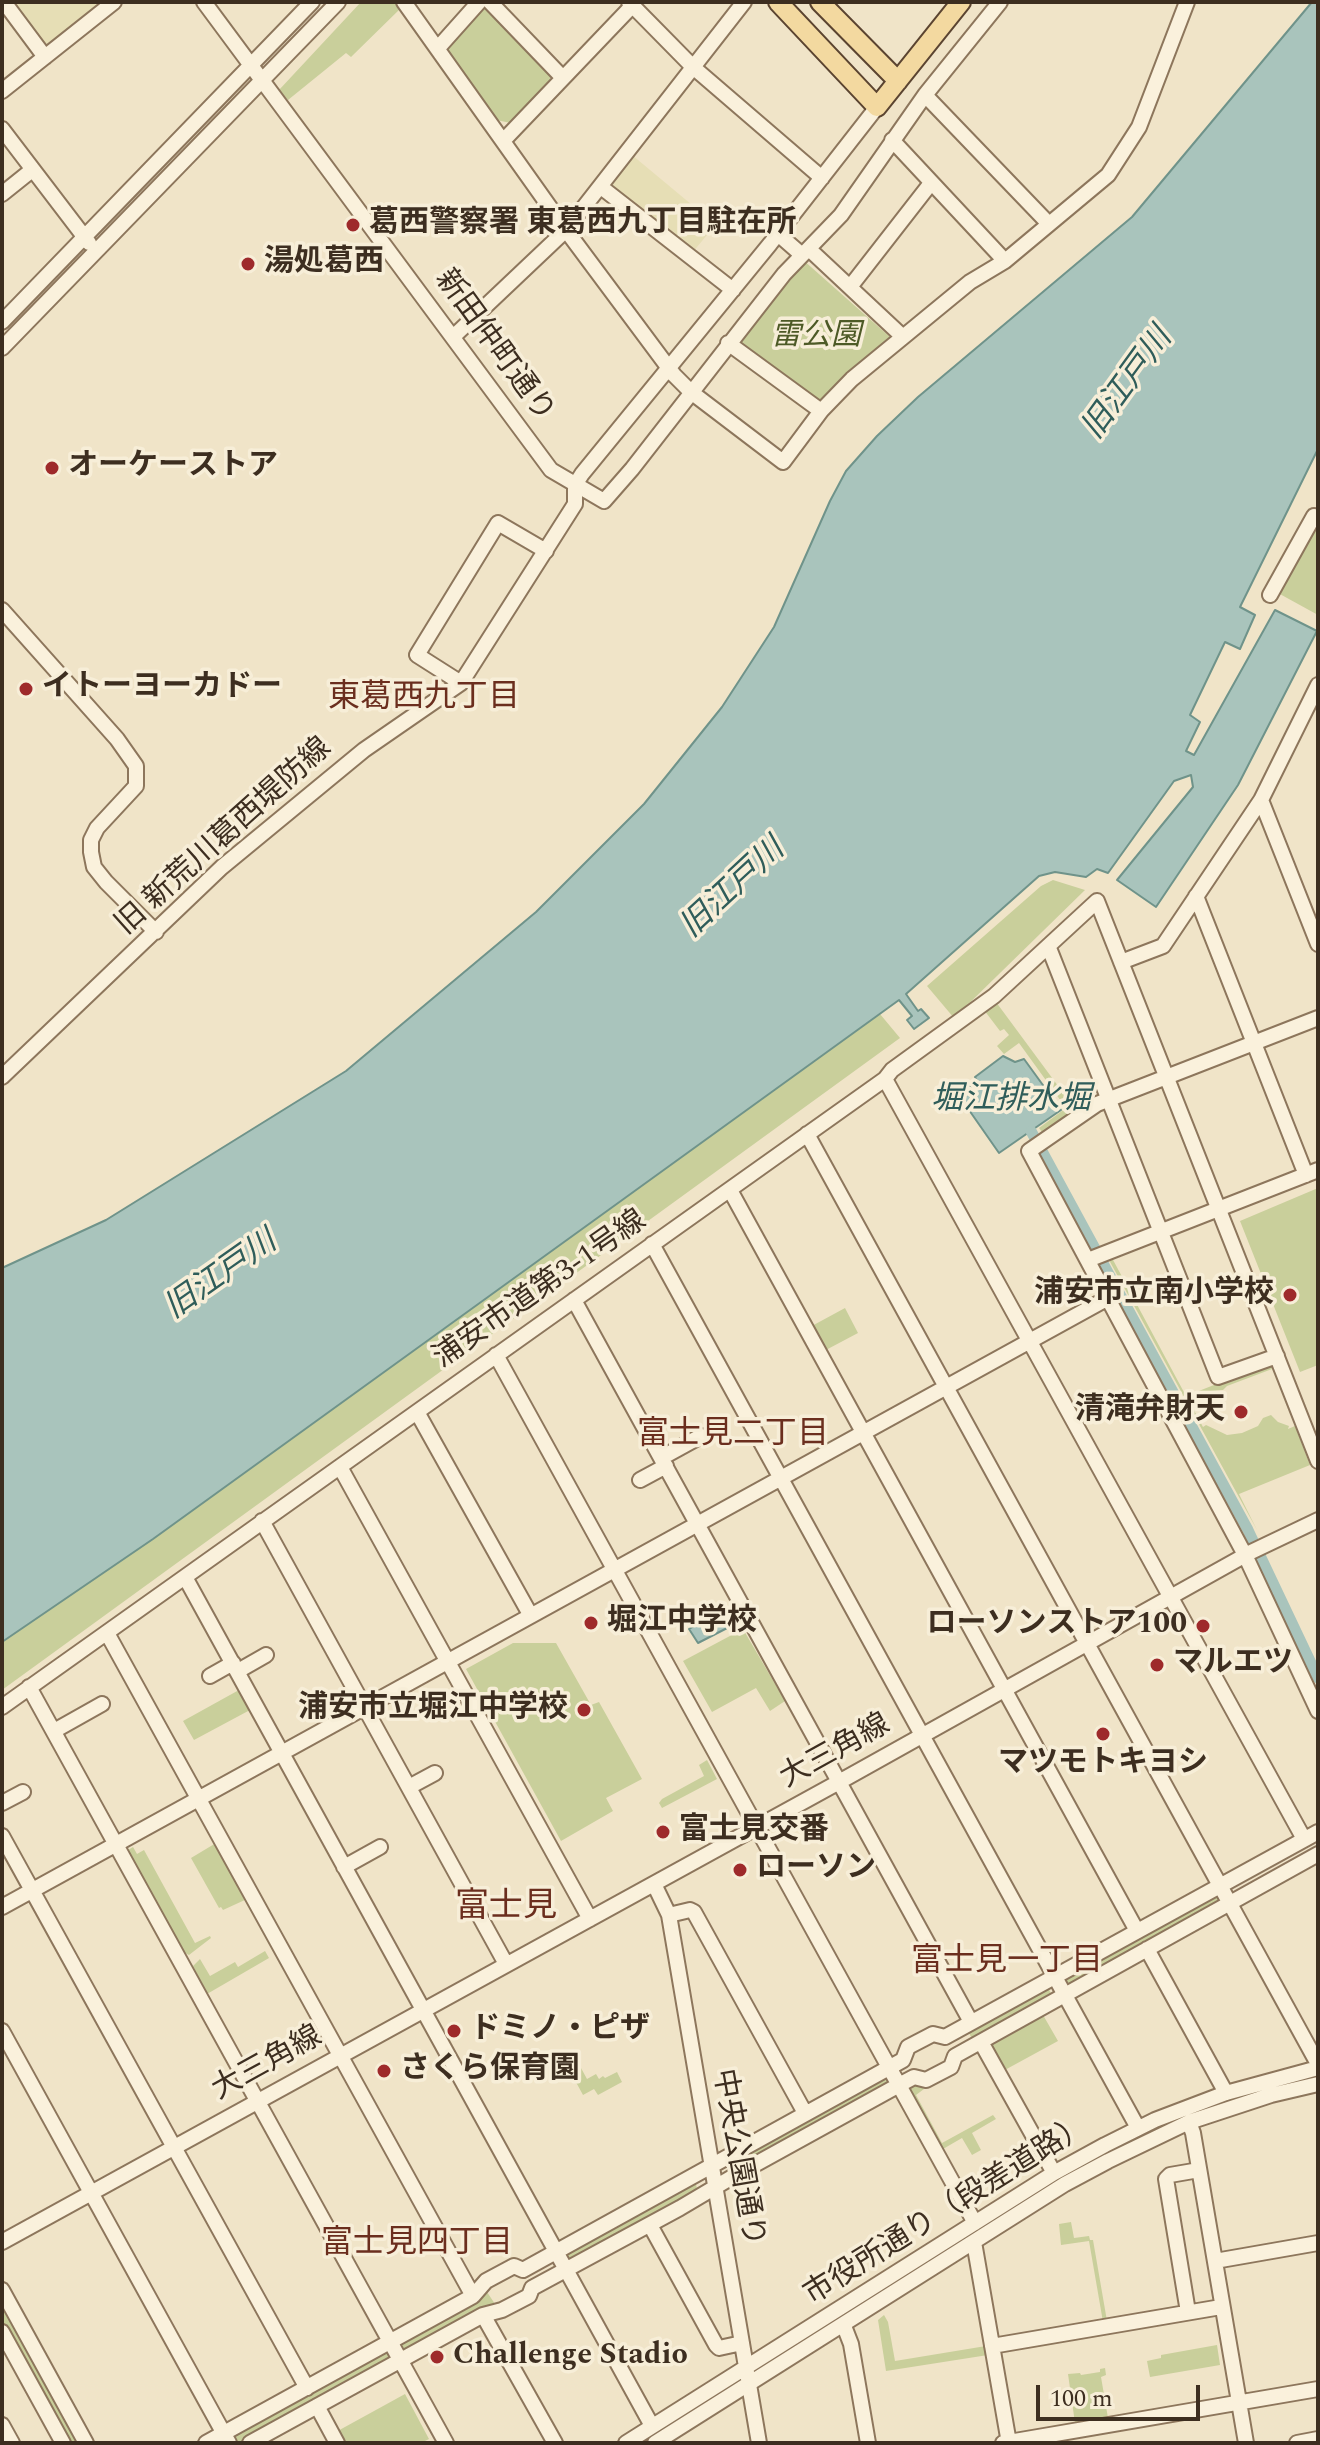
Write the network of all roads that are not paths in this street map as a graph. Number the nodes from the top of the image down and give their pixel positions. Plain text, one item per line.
1 (4, 2) edge
2 (114, 2) edge
3 (204, 2) edge
4 (312, 2) edge
5 (338, 2) edge
6 (404, 2) edge
7 (479, 2) edge
8 (490, 2) edge
9 (744, 2) edge
10 (778, 2) edge
11 (820, 2) edge
12 (961, 2) edge
13 (1000, 2) edge
14 (1187, 2) edge
15 (631, 4) edge
16 (438, 48) junction
17 (45, 57) junction
18 (250, 65) junction
19 (693, 67) junction
20 (563, 78) junction
21 (262, 81) junction
22 (898, 81) junction
23 (2, 91) edge
24 (925, 95) junction
25 (877, 107) junction
26 (2, 129) edge
27 (892, 140) junction
28 (503, 141) junction
29 (32, 170) junction
30 (822, 178) junction
31 (931, 183) junction
32 (601, 187) junction
33 (2, 194) edge
34 (1049, 224) junction
35 (566, 230) junction
36 (778, 234) junction
37 (85, 238) junction
38 (95, 252) junction
39 (806, 252) junction
40 (1005, 261) junction
41 (850, 287) junction
42 (733, 290) junction
43 (2, 322) edge
44 (902, 336) junction
45 (453, 337) junction
46 (728, 343) junction
47 (2, 348) edge
48 (669, 368) junction
49 (691, 392) junction
50 (821, 411) junction
51 (575, 485) junction
52 (1317, 515) edge
53 (546, 551) junction
54 (1270, 595) dead end
55 (2, 610) edge
56 (461, 683) junction
57 (1318, 685) edge
58 (1261, 800) junction
59 (1196, 896) junction
60 (156, 932) junction
61 (1318, 944) edge
62 (1049, 948) junction
63 (1121, 962) junction
64 (1318, 1018) edge
65 (1253, 1043) junction
66 (2, 1077) edge
67 (1166, 1077) junction
68 (885, 1079) junction
69 (1109, 1100) junction
70 (807, 1134) junction
71 (1312, 1173) edge
72 (730, 1190) junction
73 (1217, 1209) junction
74 (1161, 1231) junction
75 (652, 1244) junction
76 (1088, 1260) junction
77 (1108, 1298) junction
78 (574, 1300) junction
79 (1029, 1341) junction
80 (496, 1355) junction
81 (1277, 1356) junction
82 (946, 1387) junction
83 (417, 1412) junction
84 (862, 1433) junction
85 (701, 1436) dead end
86 (1318, 1461) edge
87 (664, 1462) junction
88 (340, 1467) junction
89 (781, 1479) junction
90 (640, 1480) dead end
91 (1318, 1520) edge
92 (262, 1521) junction
93 (697, 1524) junction
94 (1253, 1551) junction
95 (615, 1571) junction
96 (185, 1577) junction
97 (1170, 1599) junction
98 (531, 1616) junction
99 (107, 1633) junction
100 (1089, 1644) junction
101 (266, 1655) dead end
102 (448, 1662) junction
103 (235, 1667) junction
104 (210, 1676) dead end
105 (29, 1687) junction
106 (1004, 1689) junction
107 (102, 1704) dead end
108 (2, 1707) edge
109 (365, 1708) junction
110 (1318, 1711) edge
111 (54, 1731) junction
112 (921, 1736) junction
113 (282, 1754) junction
114 (435, 1773) dead end
115 (839, 1782) junction
116 (409, 1787) junction
117 (23, 1792) dead end
118 (198, 1799) junction
119 (2, 1803) edge
120 (757, 1827) junction
121 (1318, 1832) edge
122 (2, 1836) edge
123 (1304, 1839) junction
124 (115, 1845) junction
125 (380, 1847) dead end
126 (1317, 1858) edge
127 (344, 1867) junction
128 (654, 1884) junction
129 (1221, 1885) junction
130 (32, 1890) junction
131 (1230, 1903) junction
132 (2, 1907) edge
133 (669, 1915) junction
134 (590, 1919) junction
135 (1137, 1931) junction
136 (1147, 1949) junction
137 (506, 1964) junction
138 (1054, 1976) junction
139 (1064, 1994) junction
140 (424, 2009) junction
141 (971, 2022) junction
142 (2, 2031) edge
143 (981, 2042) junction
144 (340, 2055) junction
145 (1318, 2066) edge
146 (889, 2067) junction
147 (1318, 2084) edge
148 (899, 2085) junction
149 (1226, 2093) junction
150 (258, 2101) junction
151 (805, 2113) junction
152 (1189, 2122) junction
153 (1138, 2128) junction
154 (174, 2147) junction
155 (711, 2165) junction
156 (1199, 2170) junction
157 (1054, 2173) junction
158 (715, 2188) junction
159 (92, 2193) junction
160 (975, 2223) junction
161 (650, 2225) junction
162 (2, 2242) edge
163 (974, 2242) junction
164 (1318, 2243) edge
165 (556, 2250) junction
166 (1215, 2261) junction
167 (567, 2270) junction
168 (2, 2290) edge
169 (473, 2296) junction
170 (1221, 2307) junction
171 (1188, 2312) junction
172 (483, 2315) junction
173 (844, 2326) junction
174 (2, 2332) edge
175 (390, 2342) junction
176 (742, 2343) junction
177 (992, 2346) junction
178 (400, 2360) junction
179 (747, 2375) junction
180 (307, 2388) junction
181 (1318, 2389) edge
182 (1239, 2404) junction
183 (317, 2406) junction
184 (2, 2425) edge
185 (652, 2426) junction
186 (227, 2438) edge
187 (1318, 2439) edge
188 (1009, 2442) edge
189 (12, 2443) edge
190 (63, 2443) edge
191 (86, 2443) edge
192 (206, 2443) edge
193 (250, 2443) edge
194 (337, 2443) edge
195 (446, 2443) edge
196 (555, 2443) edge
197 (626, 2443) edge
198 (655, 2443) edge
199 (759, 2443) edge
200 (868, 2443) edge
201 (1003, 2443) edge
202 (1246, 2443) edge
203 (1297, 2443) edge

1 - 17 street
2 - 17 street
3 - 18 street, 新田仲町通り
4 - 18 street
5 - 21 street
6 - 16 street
7 - 16 street
8 - 20 street
9 - 19 street
10 - 25 main road
11 - 22 main road
12 - 22 main road
13 - 24 street
14 - 34 street
15 - 19 street
15 - 20 street
16 - 28 street
17 - 23 street
18 - 21 street, 新田仲町通り
18 - 37 street
19 - 30 street
19 - 32 street
20 - 28 street
21 - 38 street
21 - 45 street, 新田仲町通り
22 - 25 main road
24 - 27 street
24 - 34 street
25 - 30 street, 旧 新荒川葛西堤防線
26 - 29 street
27 - 31 street
27 - 39 street
28 - 35 street
29 - 33 street
29 - 37 street
30 - 36 street, 旧 新荒川葛西堤防線
31 - 40 street
31 - 41 street
32 - 35 street
32 - 42 street
34 - 40 street
35 - 45 street
35 - 48 street
36 - 39 street
36 - 42 street, 旧 新荒川葛西堤防線
37 - 38 street
37 - 43 street
38 - 47 street
39 - 41 street
39 - 46 street
40 - 44 street
41 - 44 street
42 - 48 street, 旧 新荒川葛西堤防線
44 - 50 street
45 - 51 street, 新田仲町通り
46 - 49 street
46 - 50 street
48 - 49 street
48 - 51 street, 旧 新荒川葛西堤防線
49 - 50 street
49 - 51 street
51 - 53 street, 旧 新荒川葛西堤防線
52 - 54 street
53 - 56 street, 旧 新荒川葛西堤防線
53 - 56 street
55 - 60 street
56 - 60 street, 旧 新荒川葛西堤防線
57 - 58 street
58 - 59 street
58 - 61 street
59 - 63 street
59 - 65 street
60 - 66 street, 旧 新荒川葛西堤防線
62 - 63 street, 浦安市道第3-1号線
62 - 68 street, 浦安市道第3-1号線
62 - 69 street
63 - 67 street
64 - 65 street
65 - 67 street
65 - 71 street
67 - 69 street
67 - 73 street
68 - 70 street, 浦安市道第3-1号線
68 - 79 street
69 - 74 street
69 - 76 street
70 - 72 street, 浦安市道第3-1号線
70 - 82 street
71 - 73 street
72 - 75 street, 浦安市道第3-1号線
72 - 84 street
73 - 74 street
73 - 81 street
74 - 76 street
74 - 81 street
75 - 78 street, 浦安市道第3-1号線
75 - 89 street
76 - 77 street
77 - 79 street
77 - 94 street
78 - 80 street, 浦安市道第3-1号線
78 - 87 street
79 - 82 street
79 - 97 street
80 - 83 street, 浦安市道第3-1号線
80 - 95 street
81 - 86 street
82 - 84 street
82 - 100 street
83 - 88 street, 浦安市道第3-1号線
83 - 98 street
84 - 89 street
84 - 106 street
85 - 87 street
87 - 90 street
87 - 93 street
88 - 92 street, 浦安市道第3-1号線
88 - 102 street
89 - 93 street
89 - 112 street
91 - 94 street, 大三角線
92 - 96 street, 浦安市道第3-1号線
92 - 109 street
93 - 95 street
93 - 115 street
94 - 97 street, 大三角線
94 - 110 street
95 - 98 street
95 - 120 street
96 - 99 street, 浦安市道第3-1号線
96 - 103 street
97 - 100 street, 大三角線
97 - 123 street
98 - 102 street
99 - 105 street, 浦安市道第3-1号線
99 - 118 street
100 - 106 street, 大三角線
100 - 129 street
101 - 103 street
102 - 109 street
102 - 134 street
103 - 104 street
103 - 113 street
105 - 108 street, 浦安市道第3-1号線
105 - 111 street
106 - 112 street, 大三角線
106 - 135 street
107 - 111 street
109 - 113 street
109 - 116 street
111 - 124 street
112 - 115 street, 大三角線
112 - 138 street
113 - 118 street
113 - 127 street
114 - 116 street
115 - 120 street, 大三角線
115 - 141 street
116 - 137 street
117 - 119 street
118 - 124 street
118 - 144 street
120 - 128 street, 大三角線
120 - 146 street
121 - 123 street
122 - 130 street
123 - 129 street
124 - 130 street
124 - 150 street
125 - 127 street
126 - 131 street
127 - 140 street
128 - 133 street, 中央公園通り
128 - 134 street, 大三角線
129 - 131 street
129 - 135 street
130 - 132 street
130 - 154 street
131 - 136 street
131 - 145 street
133 - 151 street
133 - 155 street, 中央公園通り
134 - 137 street, 大三角線
135 - 138 street
136 - 139 street
136 - 149 street
137 - 140 street, 大三角線
138 - 139 street
138 - 141 street
139 - 143 street
139 - 153 street
140 - 144 street, 大三角線
140 - 165 street
141 - 146 street
142 - 159 street
143 - 148 street
143 - 157 street
144 - 150 street, 大三角線
144 - 169 street
145 - 149 street, 市役所通り（段差道路）
146 - 148 street
146 - 151 street
147 - 152 street, 市役所通り（段差道路）
148 - 158 street
148 - 160 street
149 - 153 street, 市役所通り（段差道路）
150 - 154 street, 大三角線
150 - 175 street
151 - 155 street
152 - 156 street
152 - 163 street, 市役所通り（段差道路）
153 - 157 street, 市役所通り（段差道路）
154 - 159 street, 大三角線
154 - 180 street
155 - 158 street, 中央公園通り
155 - 165 street
156 - 166 street
156 - 171 street
157 - 160 street, 市役所通り（段差道路）
158 - 161 street
158 - 176 street, 中央公園通り
159 - 162 street, 大三角線
159 - 186 street
160 - 179 street, 市役所通り（段差道路）
161 - 167 street
161 - 176 street
163 - 173 street, 市役所通り（段差道路）
163 - 177 street
164 - 166 street
165 - 167 street
165 - 169 street
166 - 170 street
167 - 172 street
167 - 185 street
168 - 191 street
169 - 175 street
170 - 171 street
170 - 182 street
171 - 177 street
172 - 178 street
172 - 196 street
173 - 179 street, 市役所通り（段差道路）
173 - 200 street
174 - 190 street
175 - 178 street
175 - 180 street
176 - 179 street, 中央公園通り
177 - 188 street
178 - 183 street
178 - 195 street
179 - 185 street, 市役所通り（段差道路）
179 - 198 street, 市役所通り（段差道路）
179 - 199 street, 中央公園通り
180 - 186 street
181 - 182 street
182 - 188 street
182 - 202 street
183 - 193 street
183 - 194 street
184 - 189 street
185 - 197 street, 市役所通り（段差道路）
186 - 192 street
187 - 203 street
188 - 201 street

